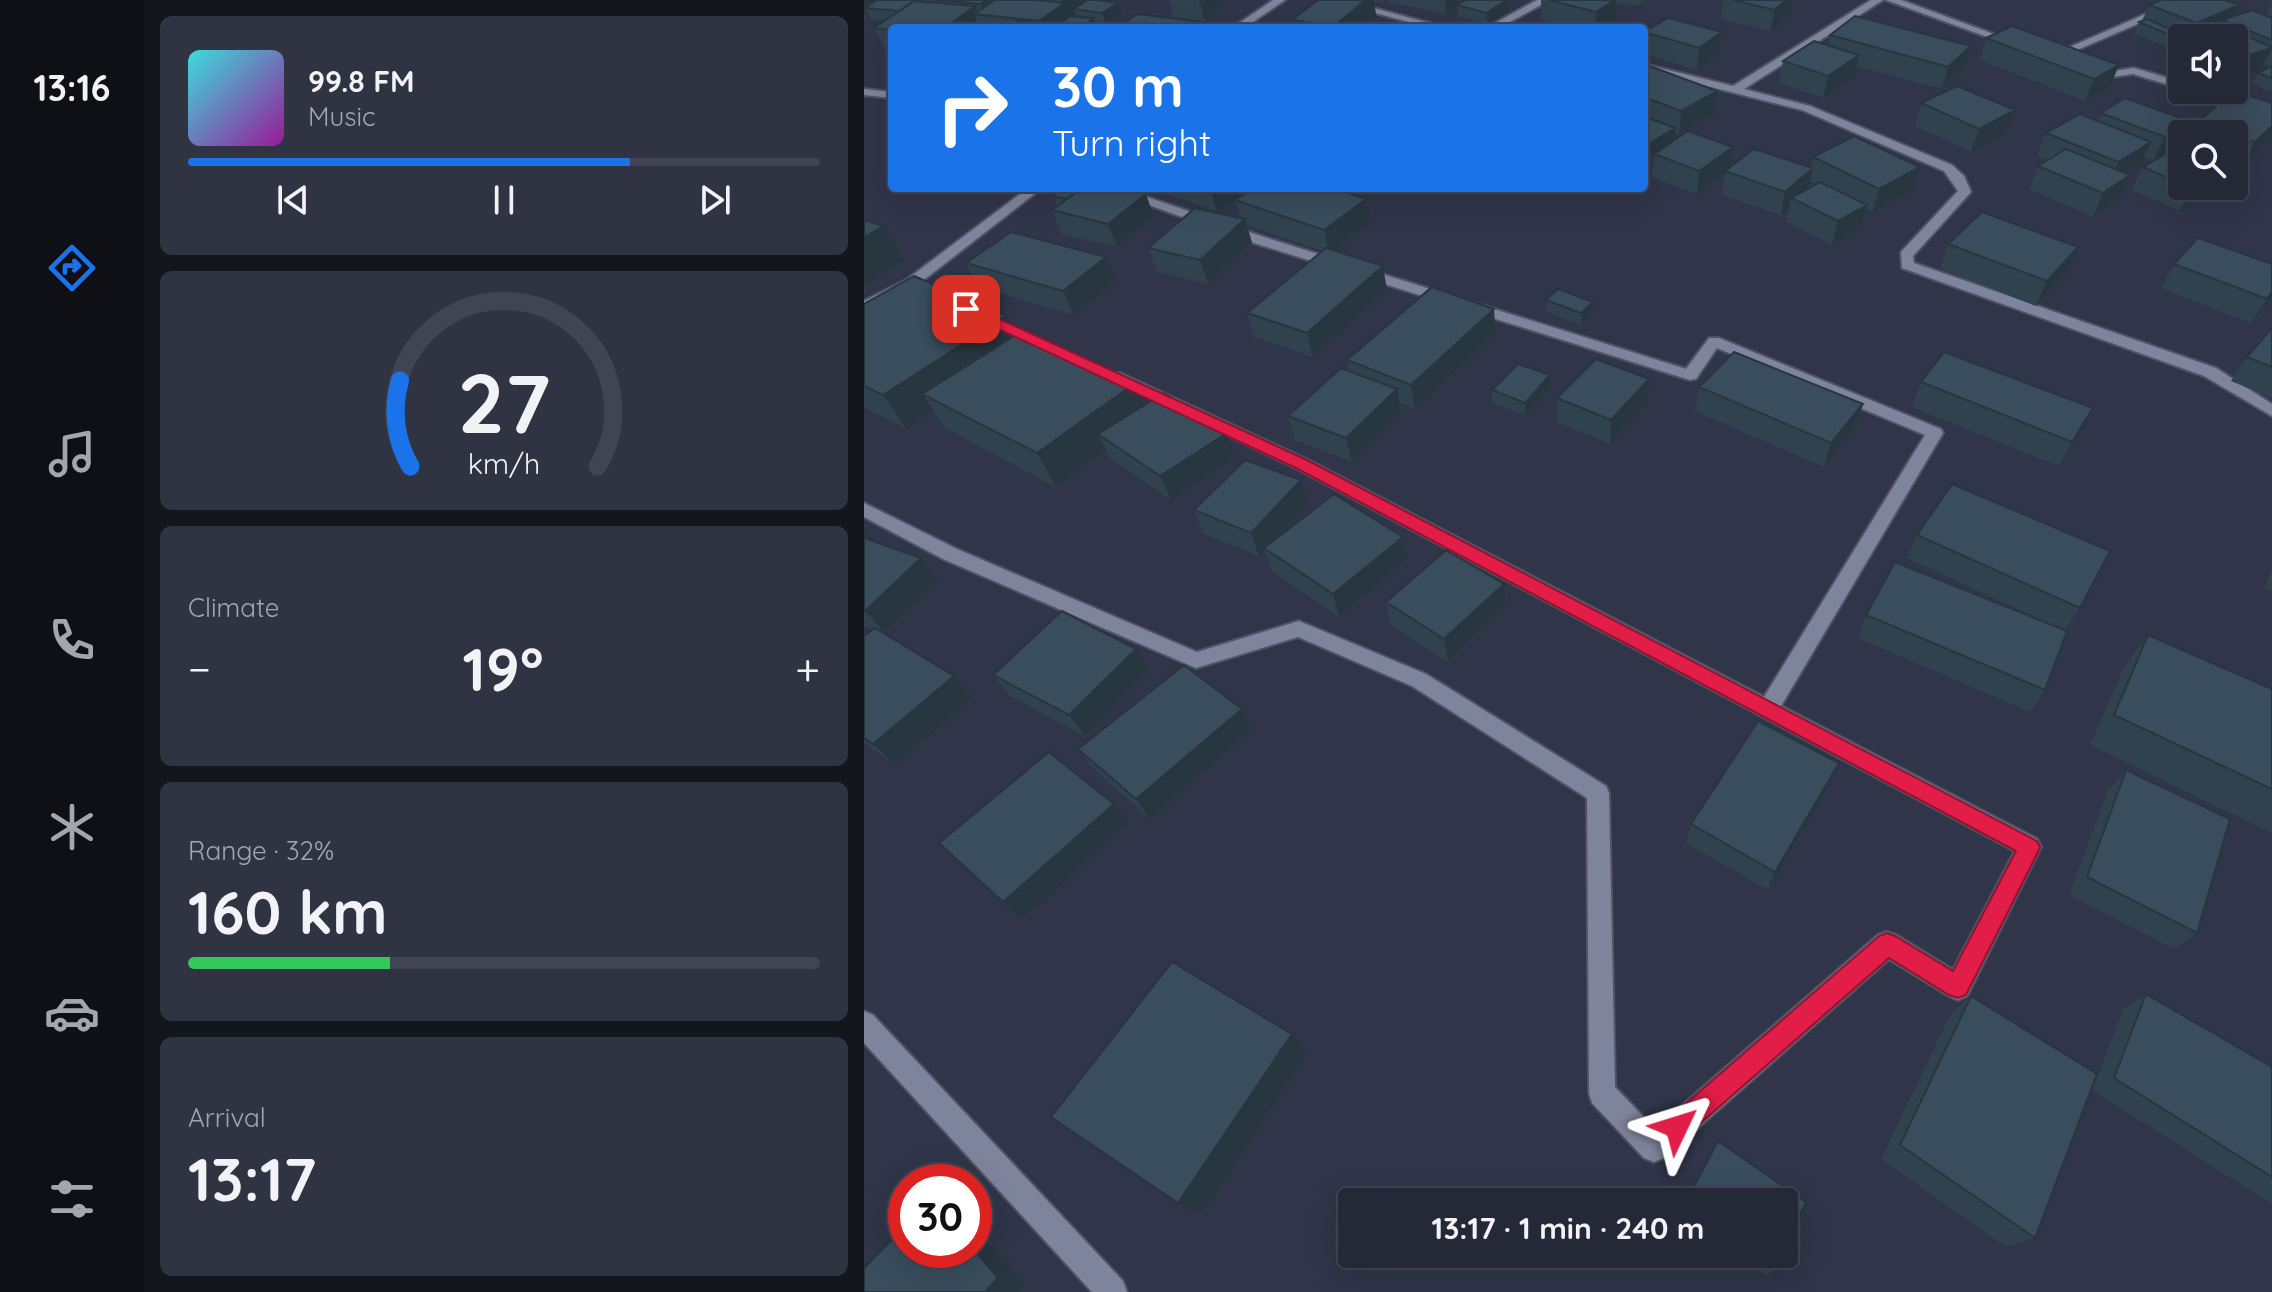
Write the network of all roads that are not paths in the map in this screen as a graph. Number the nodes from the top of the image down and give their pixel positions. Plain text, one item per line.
1 (1280, 0) edge
2 (1332, 0) edge
3 (1545, 0) edge
4 (1878, 0) edge
5 (1891, 0) edge
6 (2181, 1) edge
7 (1243, 24) edge
8 (1427, 24) edge
9 (1508, 24) edge
10 (2023, 46) edge
11 (2037, 52) edge
12 (2052, 57) junction
13 (2065, 61) edge
14 (2078, 66) edge
15 (1648, 68) edge
16 (2168, 82) edge
17 (1734, 90) junction
18 (864, 92) edge
19 (888, 95) edge
20 (2240, 104) edge
21 (2272, 114) edge
22 (1031, 192) edge
23 (1120, 192) edge
24 (911, 283) junction
25 (940, 296) edge
26 (864, 307) edge
27 (1099, 370) edge
28 (2272, 411) edge
29 (864, 509) edge
30 (1767, 710) junction
31 (865, 1026) edge
32 (1112, 1292) edge

1 - 7 street
2 - 8 street
3 - 9 street
4 - 17 street
5 - 10 street
6 - 12 street
11 - 12 street
12 - 13 street
14 - 16 street
15 - 17 street
17 - 28 street
18 - 19 street
20 - 21 street
22 - 24 street
23 - 30 street
24 - 25 street
24 - 26 street
27 - 30 street
29 - 30 street
31 - 32 street

